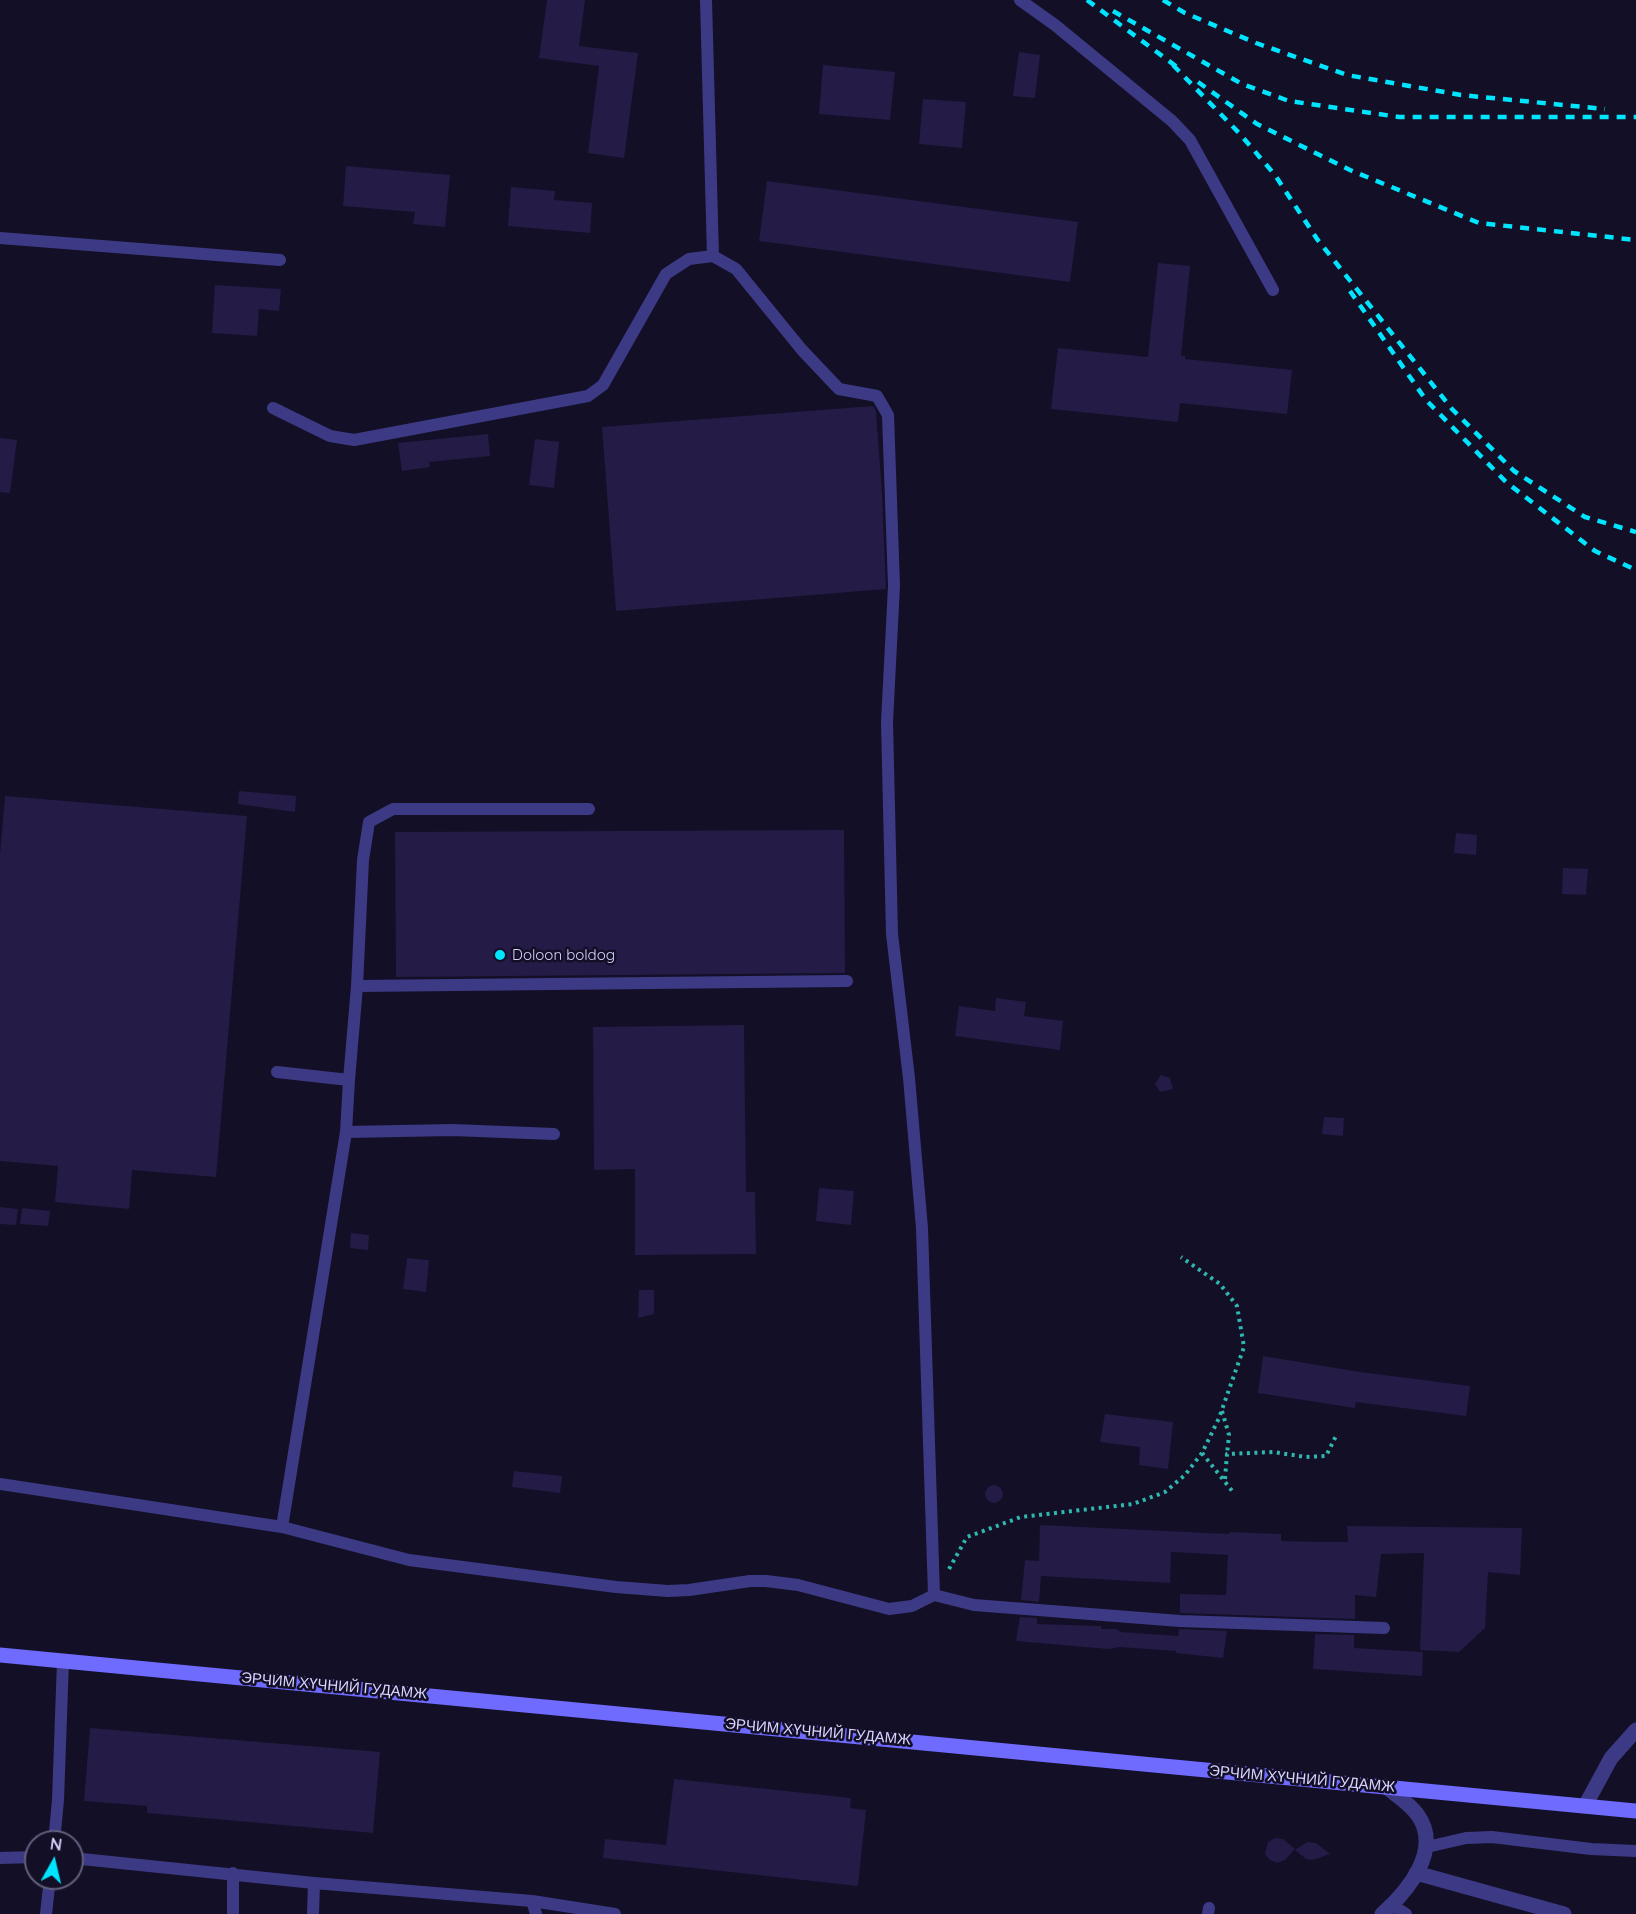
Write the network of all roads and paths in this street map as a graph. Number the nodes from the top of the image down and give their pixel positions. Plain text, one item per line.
1 (706, 0) edge
2 (1020, 0) edge
3 (0, 238) edge
4 (713, 256) junction
5 (280, 260) dead end
6 (1273, 290) dead end
7 (273, 408) dead end
8 (588, 809) dead end
9 (847, 981) dead end
10 (357, 986) junction
11 (277, 1072) dead end
12 (349, 1080) junction
13 (346, 1132) junction
14 (554, 1134) dead end
15 (1181, 1257) dead end
16 (1222, 1410) junction
17 (1336, 1436) dead end
18 (1202, 1453) junction
19 (1227, 1454) junction
20 (1225, 1479) junction
21 (0, 1484) edge
22 (1233, 1492) dead end
23 (282, 1527) junction
24 (944, 1577) dead end
25 (934, 1596) junction
26 (1384, 1628) dead end
27 (0, 1655) edge
28 (63, 1661) junction
29 (1636, 1730) edge
30 (1385, 1786) junction
31 (1585, 1806) junction
32 (1636, 1811) edge
33 (55, 1830) edge
34 (1426, 1847) junction
35 (1636, 1851) edge
36 (24, 1857) edge
37 (0, 1858) edge
38 (84, 1859) edge
39 (233, 1873) junction
40 (1416, 1873) junction
41 (314, 1882) junction
42 (49, 1890) edge
43 (532, 1901) junction
44 (1387, 1910) edge
45 (46, 1914) edge
46 (233, 1914) edge
47 (313, 1914) edge
48 (536, 1914) edge
49 (615, 1914) edge
50 (1406, 1914) edge
51 (1564, 1914) edge

1 - 4 lane
2 - 6 lane
3 - 5 lane
4 - 7 lane
4 - 25 lane
8 - 10 lane
9 - 10 lane
10 - 12 lane
11 - 12 lane
12 - 13 lane
13 - 14 lane
13 - 23 lane
15 - 16 path
16 - 18 path
16 - 19 path
17 - 19 path
18 - 20 path
18 - 24 path
19 - 20 path
20 - 22 path
21 - 23 lane
23 - 25 lane
25 - 26 lane
27 - 28 main road, ЭРЧИМ ХҮЧНИЙ ГУДАМЖ
28 - 30 main road, ЭРЧИМ ХҮЧНИЙ ГУДАМЖ
28 - 33 lane
29 - 31 street
30 - 31 main road, ЭРЧИМ ХҮЧНИЙ ГУДАМЖ
30 - 34 street
31 - 32 main road, ЭРЧИМ ХҮЧНИЙ ГУДАМЖ
34 - 35 lane
34 - 40 street
36 - 37 lane
38 - 39 lane
39 - 41 lane
39 - 46 lane
40 - 44 street
40 - 51 street
41 - 43 lane
41 - 47 lane
42 - 45 lane
43 - 48 lane
43 - 49 lane
44 - 50 lane

